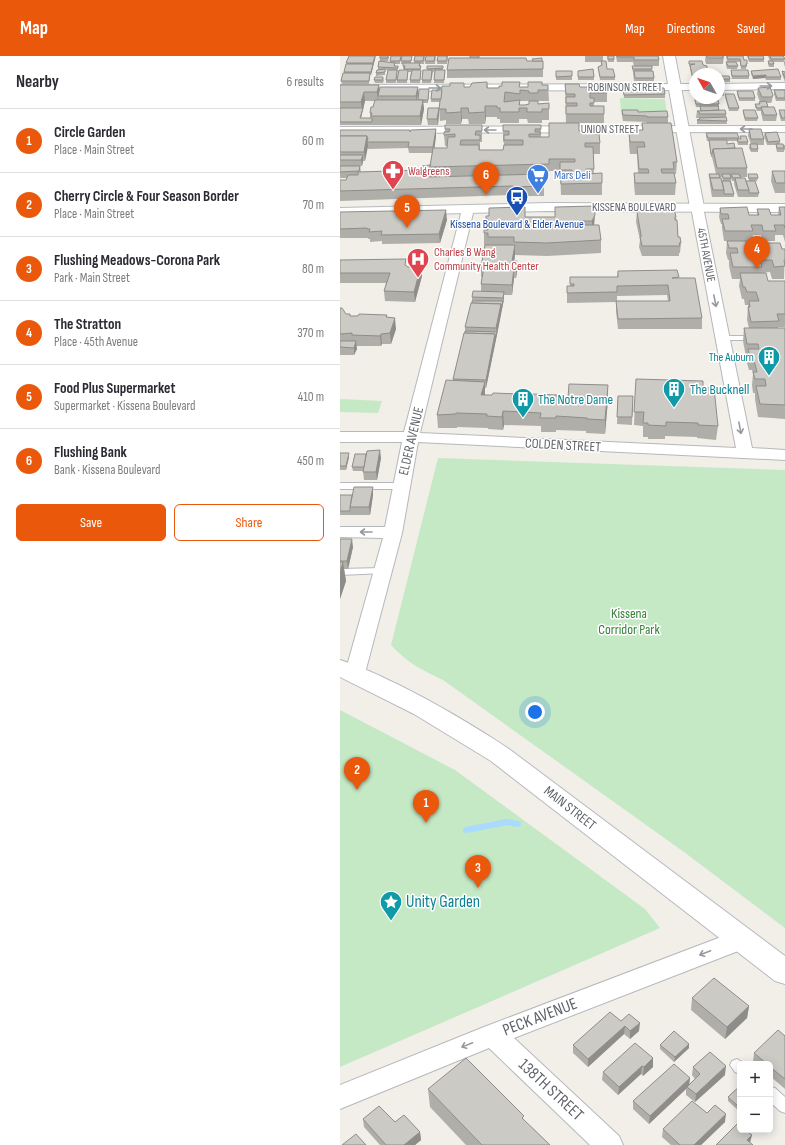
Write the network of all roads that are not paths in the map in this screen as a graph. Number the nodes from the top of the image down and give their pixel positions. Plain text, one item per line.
1 (669, 56) edge
2 (725, 86) edge
3 (785, 86) edge
4 (675, 87) junction
5 (689, 87) edge
6 (340, 88) edge
7 (684, 129) junction
8 (785, 129) edge
9 (340, 130) edge
10 (697, 207) junction
11 (785, 208) edge
12 (468, 209) junction
13 (340, 212) edge
14 (722, 338) junction
15 (767, 338) edge
16 (340, 437) edge
17 (411, 437) junction
18 (745, 454) junction
19 (785, 455) edge
20 (340, 486) edge
21 (401, 486) junction
22 (340, 532) edge
23 (393, 533) junction
24 (382, 571) junction
25 (340, 572) edge
26 (348, 671) edge
27 (742, 939) junction
28 (785, 972) edge
29 (493, 1035) junction
30 (773, 1096) edge
31 (340, 1097) edge
32 (785, 1106) edge
33 (609, 1145) edge

1 - 4 main road, 45TH AVENUE
2 -> 3 street
4 - 5 street, ROBINSON STREET
6 -> 4 street, ROBINSON STREET
4 - 7 main road, 45TH AVENUE
8 -> 7 street, UNION STREET
7 -> 9 street, UNION STREET
7 - 10 main road, 45TH AVENUE
10 - 11 main road, KISSENA BOULEVARD
10 - 12 main road, KISSENA BOULEVARD
10 -> 14 street, 45TH AVENUE
12 - 13 main road, KISSENA BOULEVARD
12 - 17 street, ELDER AVENUE
14 - 15 lane
14 -> 18 street, 45TH AVENUE
16 - 17 street, COLDEN STREET
17 - 18 street, COLDEN STREET
17 - 21 street, ELDER AVENUE
18 - 19 street, COLDEN STREET
20 - 21 lane
21 - 23 street, ELDER AVENUE
23 -> 22 street
23 - 24 street, ELDER AVENUE
24 - 25 lane
24 - 26 street, ELDER AVENUE
26 - 27 main road, MAIN STREET
27 - 28 main road, MAIN STREET
27 -> 29 street, PECK AVENUE
29 -> 31 street, PECK AVENUE
29 - 33 street, 138TH STREET
30 - 32 lane

